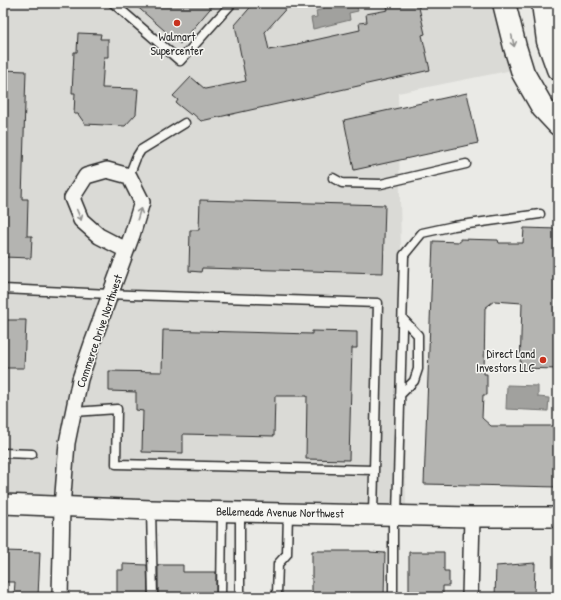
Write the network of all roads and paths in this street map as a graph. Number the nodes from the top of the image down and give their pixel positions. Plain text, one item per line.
1 (113, 3) edge
2 (232, 3) edge
3 (504, 3) edge
4 (543, 3) edge
5 (558, 69) edge
6 (186, 123) dead end
7 (558, 124) edge
8 (466, 164) dead end
9 (129, 176) junction
10 (333, 178) dead end
11 (540, 214) dead end
12 (126, 250) junction
13 (3, 289) edge
14 (110, 294) junction
15 (403, 319) junction
16 (400, 395) junction
17 (74, 412) junction
18 (3, 453) edge
19 (32, 454) dead end
20 (374, 470) junction
21 (3, 504) edge
22 (62, 507) junction
23 (151, 510) junction
24 (231, 511) junction
25 (288, 513) junction
26 (373, 514) junction
27 (395, 515) junction
28 (472, 517) junction
29 (558, 517) edge
30 (240, 592) dead end
31 (277, 594) dead end
32 (60, 597) edge
33 (153, 597) edge
34 (221, 597) edge
35 (393, 597) edge
36 (470, 597) edge

1 - 2 lane
3 -> 7 highway
4 - 5 highway
6 - 9 lane
8 - 10 lane
12 -> 9 street, Commerce Drive Northwest
9 -> 12 street
11 - 15 lane
12 - 14 street, Commerce Drive Northwest
13 - 14 lane
14 - 17 street, Commerce Drive Northwest
14 - 20 lane
15 - 16 lane
15 - 16 lane
16 - 27 lane
17 - 20 lane
17 - 22 street, Commerce Drive Northwest
18 - 19 lane
20 - 26 lane
21 - 22 street, Bellemeade Avenue Northwest
22 - 23 street, Bellemeade Avenue Northwest
22 - 32 street, Commerce Drive Northwest
23 - 24 street, Bellemeade Avenue Northwest
23 - 33 lane
24 - 25 street, Bellemeade Avenue Northwest
24 - 30 lane
24 - 34 lane
25 - 26 street, Bellemeade Avenue Northwest
25 - 31 lane
26 - 27 street, Bellemeade Avenue Northwest
27 - 28 street, Bellemeade Avenue Northwest
27 - 35 lane
28 - 29 street, Bellemeade Avenue Northwest
28 - 36 street

